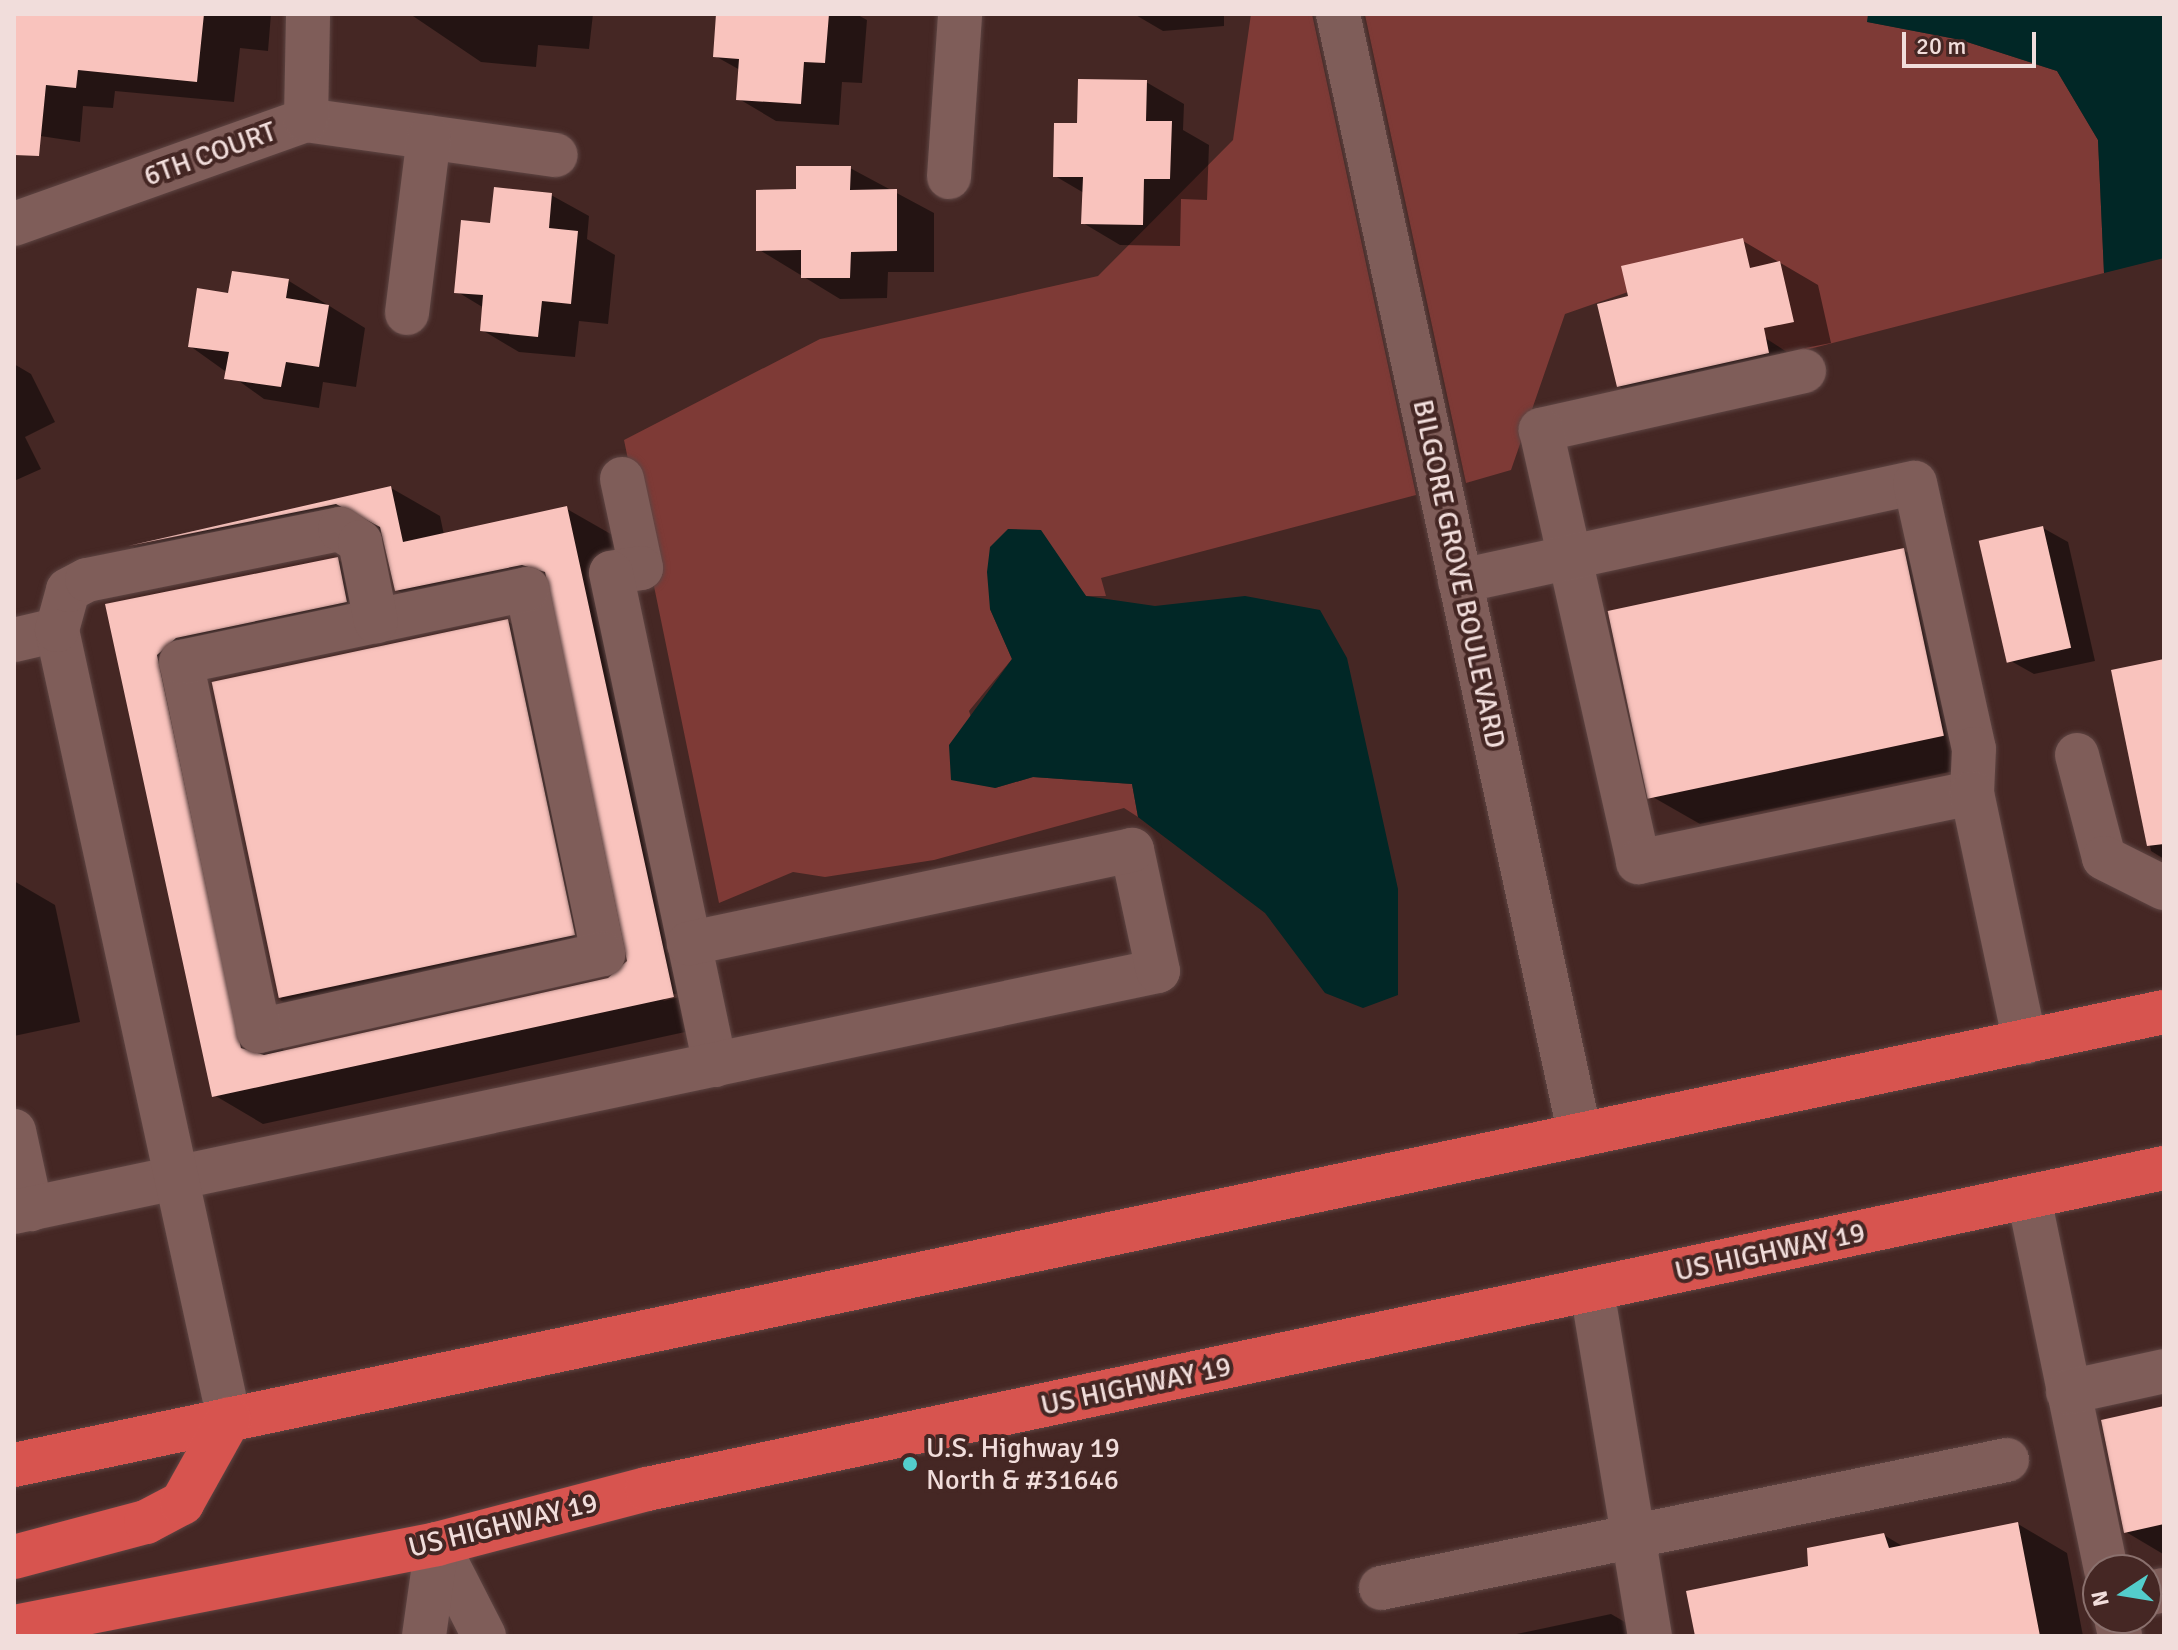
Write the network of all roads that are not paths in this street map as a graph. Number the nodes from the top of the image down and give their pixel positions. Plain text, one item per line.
1 (308, 14) edge
2 (960, 14) edge
3 (1338, 14) edge
4 (306, 120) junction
5 (429, 137) junction
6 (556, 155) dead end
7 (949, 177) dead end
8 (14, 224) edge
9 (407, 313) dead end
10 (1804, 371) dead end
11 (622, 479) dead end
12 (1566, 558) junction
13 (1460, 581) junction
14 (376, 621) junction
15 (57, 630) junction
16 (14, 640) edge
17 (2077, 755) dead end
18 (1972, 793) junction
19 (2164, 888) edge
20 (689, 943) junction
21 (2164, 1012) edge
22 (2025, 1042) junction
23 (715, 1065) junction
24 (14, 1131) edge
25 (1580, 1135) junction
26 (2164, 1168) edge
27 (180, 1176) junction
28 (2029, 1198) junction
29 (22, 1211) edge
30 (1592, 1290) junction
31 (2164, 1371) edge
32 (2068, 1392) junction
33 (229, 1419) junction
34 (2007, 1460) dead end
35 (14, 1465) edge
36 (1629, 1536) junction
37 (437, 1544) junction
38 (2103, 1554) edge
39 (14, 1557) edge
40 (1381, 1588) dead end
41 (14, 1627) edge
42 (424, 1636) edge
43 (484, 1636) edge
44 (1650, 1636) edge

1 - 4 street, 6TH COURT
2 - 7 street
3 - 13 street, BILGORE GROVE BOULEVARD
4 - 5 street
4 - 8 street, 6TH COURT
5 - 6 street
5 - 9 street
10 - 12 street
11 - 20 street
12 - 13 street
12 - 18 street
12 - 18 street
13 - 25 street, BILGORE GROVE BOULEVARD
14 - 14 street
14 - 15 street
15 - 16 street
15 - 27 street
17 - 19 street
18 - 22 street
20 - 23 street
20 - 23 street
21 - 22 highway
22 - 25 highway
23 - 27 street
24 - 29 street
25 - 33 highway
26 - 28 highway, US HIGHWAY 19
27 - 29 street
27 - 33 street
28 - 30 highway, US HIGHWAY 19
28 - 32 street
30 - 36 street
30 - 37 highway, US HIGHWAY 19
31 - 32 street
32 - 38 street
33 - 35 highway
33 - 39 highway
34 - 36 street
36 - 40 street
36 - 44 street
37 - 41 highway, US HIGHWAY 19
37 - 42 street
37 - 43 street

